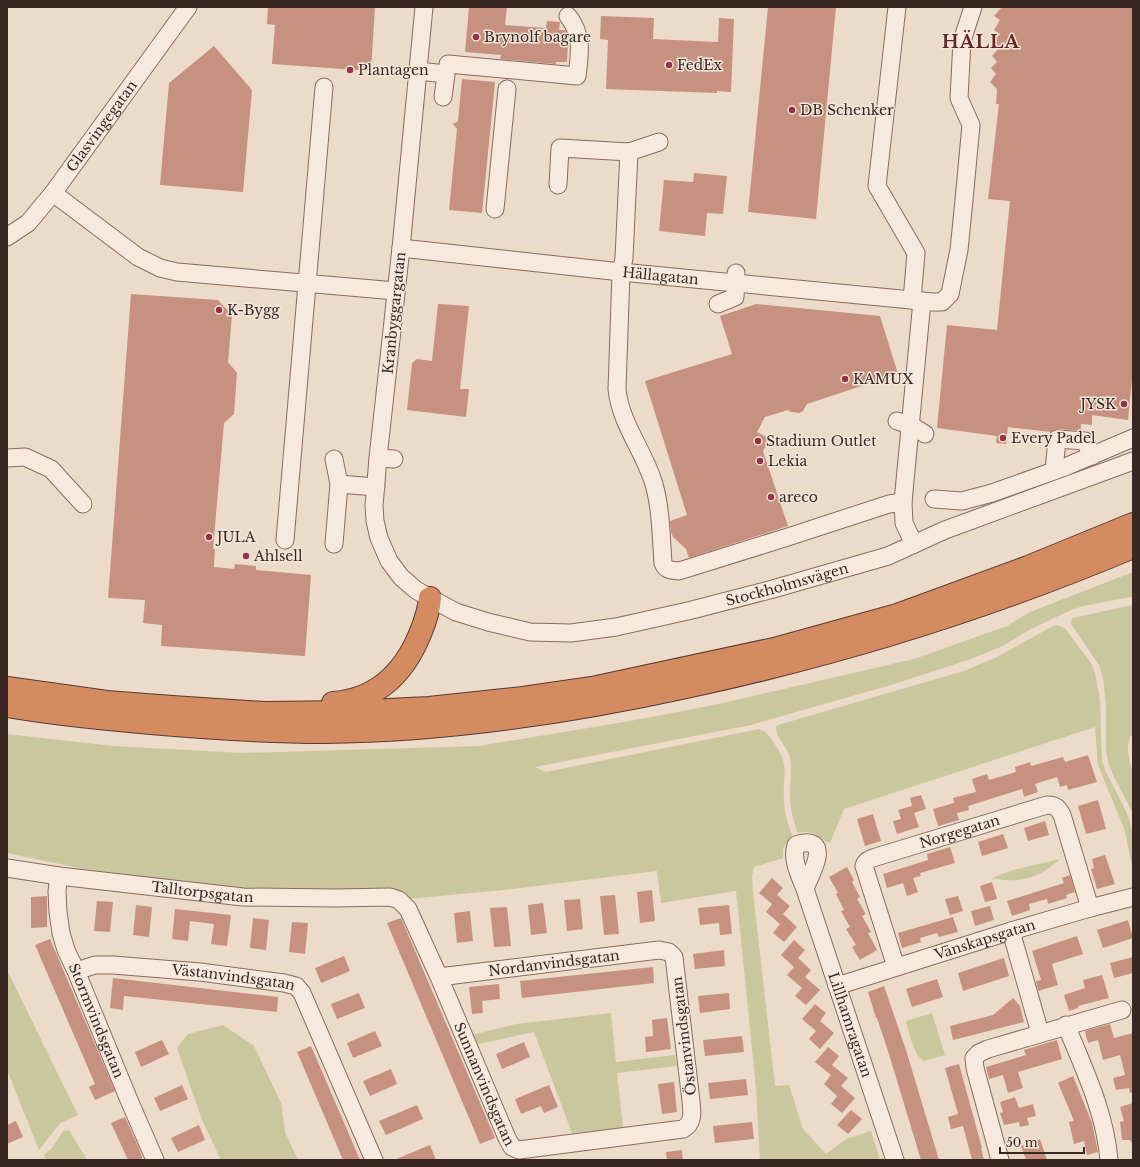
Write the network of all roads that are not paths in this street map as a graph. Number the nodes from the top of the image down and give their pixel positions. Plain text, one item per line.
1 (424, 7) edge
2 (897, 7) edge
3 (973, 7) edge
4 (184, 8) edge
5 (568, 16) dead end
6 (448, 64) junction
7 (418, 71) junction
8 (324, 87) dead end
9 (507, 89) dead end
10 (443, 97) dead end
11 (659, 142) dead end
12 (629, 152) junction
13 (558, 185) dead end
14 (53, 193) junction
15 (495, 209) dead end
16 (7, 237) edge
17 (401, 248) junction
18 (621, 272) junction
19 (736, 278) junction
20 (307, 283) junction
21 (396, 291) junction
22 (922, 301) junction
23 (718, 304) dead end
24 (903, 423) junction
25 (925, 434) dead end
26 (1133, 438) edge
27 (1092, 456) junction
28 (7, 458) edge
29 (334, 459) dead end
30 (1133, 461) edge
31 (1054, 471) junction
32 (339, 484) junction
33 (376, 486) junction
34 (992, 493) junction
35 (934, 499) dead end
36 (903, 502) junction
37 (83, 504) dead end
38 (993, 512) junction
39 (1133, 524) edge
40 (285, 540) dead end
41 (334, 544) dead end
42 (914, 544) junction
43 (1133, 547) edge
44 (430, 598) junction
45 (7, 688) edge
46 (7, 706) edge
47 (204, 709) junction
48 (7, 868) edge
49 (59, 876) junction
50 (805, 889) dead end
51 (1133, 897) edge
52 (399, 900) joint
53 (1090, 908) junction
54 (1011, 931) junction
55 (669, 952) joint
56 (896, 967) junction
57 (76, 971) junction
58 (439, 976) junction
59 (837, 986) junction
60 (1122, 1010) dead end
61 (1066, 1025) junction
62 (1040, 1033) junction
63 (691, 1121) joint
64 (155, 1160) edge
65 (374, 1160) edge
66 (895, 1160) edge
67 (1000, 1160) edge
68 (1109, 1160) edge

1 - 7 street, Kranbyggargatan
2 - 22 street
3 - 22 street
4 - 14 street, Glasvingegatan
5 - 6 street
6 - 7 street
6 - 10 street
7 - 17 street, Kranbyggargatan
8 - 20 street
9 - 15 street
11 - 12 street
12 - 13 street
12 - 18 street
14 - 16 street, Glasvingegatan
14 - 20 street
17 - 18 street, Hällagatan
17 - 21 street, Kranbyggargatan
18 - 19 street, Hällagatan
18 - 36 street
19 - 22 street, Hällagatan
19 - 23 street
20 - 21 street
20 - 40 street
21 - 33 street, Kranbyggargatan
22 - 24 street
24 - 25 street
24 - 36 street
26 - 27 street
27 - 31 street
27 - 31 street
28 - 37 street
29 - 32 street
30 - 38 street, Stockholmsvägen
31 - 34 street
32 - 33 street
32 - 41 street
33 - 44 street, Kranbyggargatan
34 - 35 street
34 - 38 street
36 - 42 street
38 - 42 street, Stockholmsvägen
39 - 47 highway
42 - 44 street, Stockholmsvägen
43 - 46 highway
44 - 47 highway
45 - 47 highway
48 - 49 street, Talltorpsgatan
49 - 52 street, Talltorpsgatan
49 - 57 street, Stormvindsgatan
50 - 59 street, Lillhamragatan
51 - 53 street, Vänskapsgatan
52 - 58 street, Sunnanvindsgatan
53 - 54 street, Vänskapsgatan
53 - 56 street, Norgegatan
54 - 56 street, Vänskapsgatan
54 - 62 street
55 - 58 street, Nordanvindsgatan
55 - 63 street, Östanvindsgatan
56 - 59 street, Vänskapsgatan
57 - 64 street, Stormvindsgatan
57 - 65 street, Västanvindsgatan
58 - 63 street, Sunnanvindsgatan
59 - 66 street, Lillhamragatan
60 - 61 street
61 - 62 street
61 - 68 street
62 - 67 street

